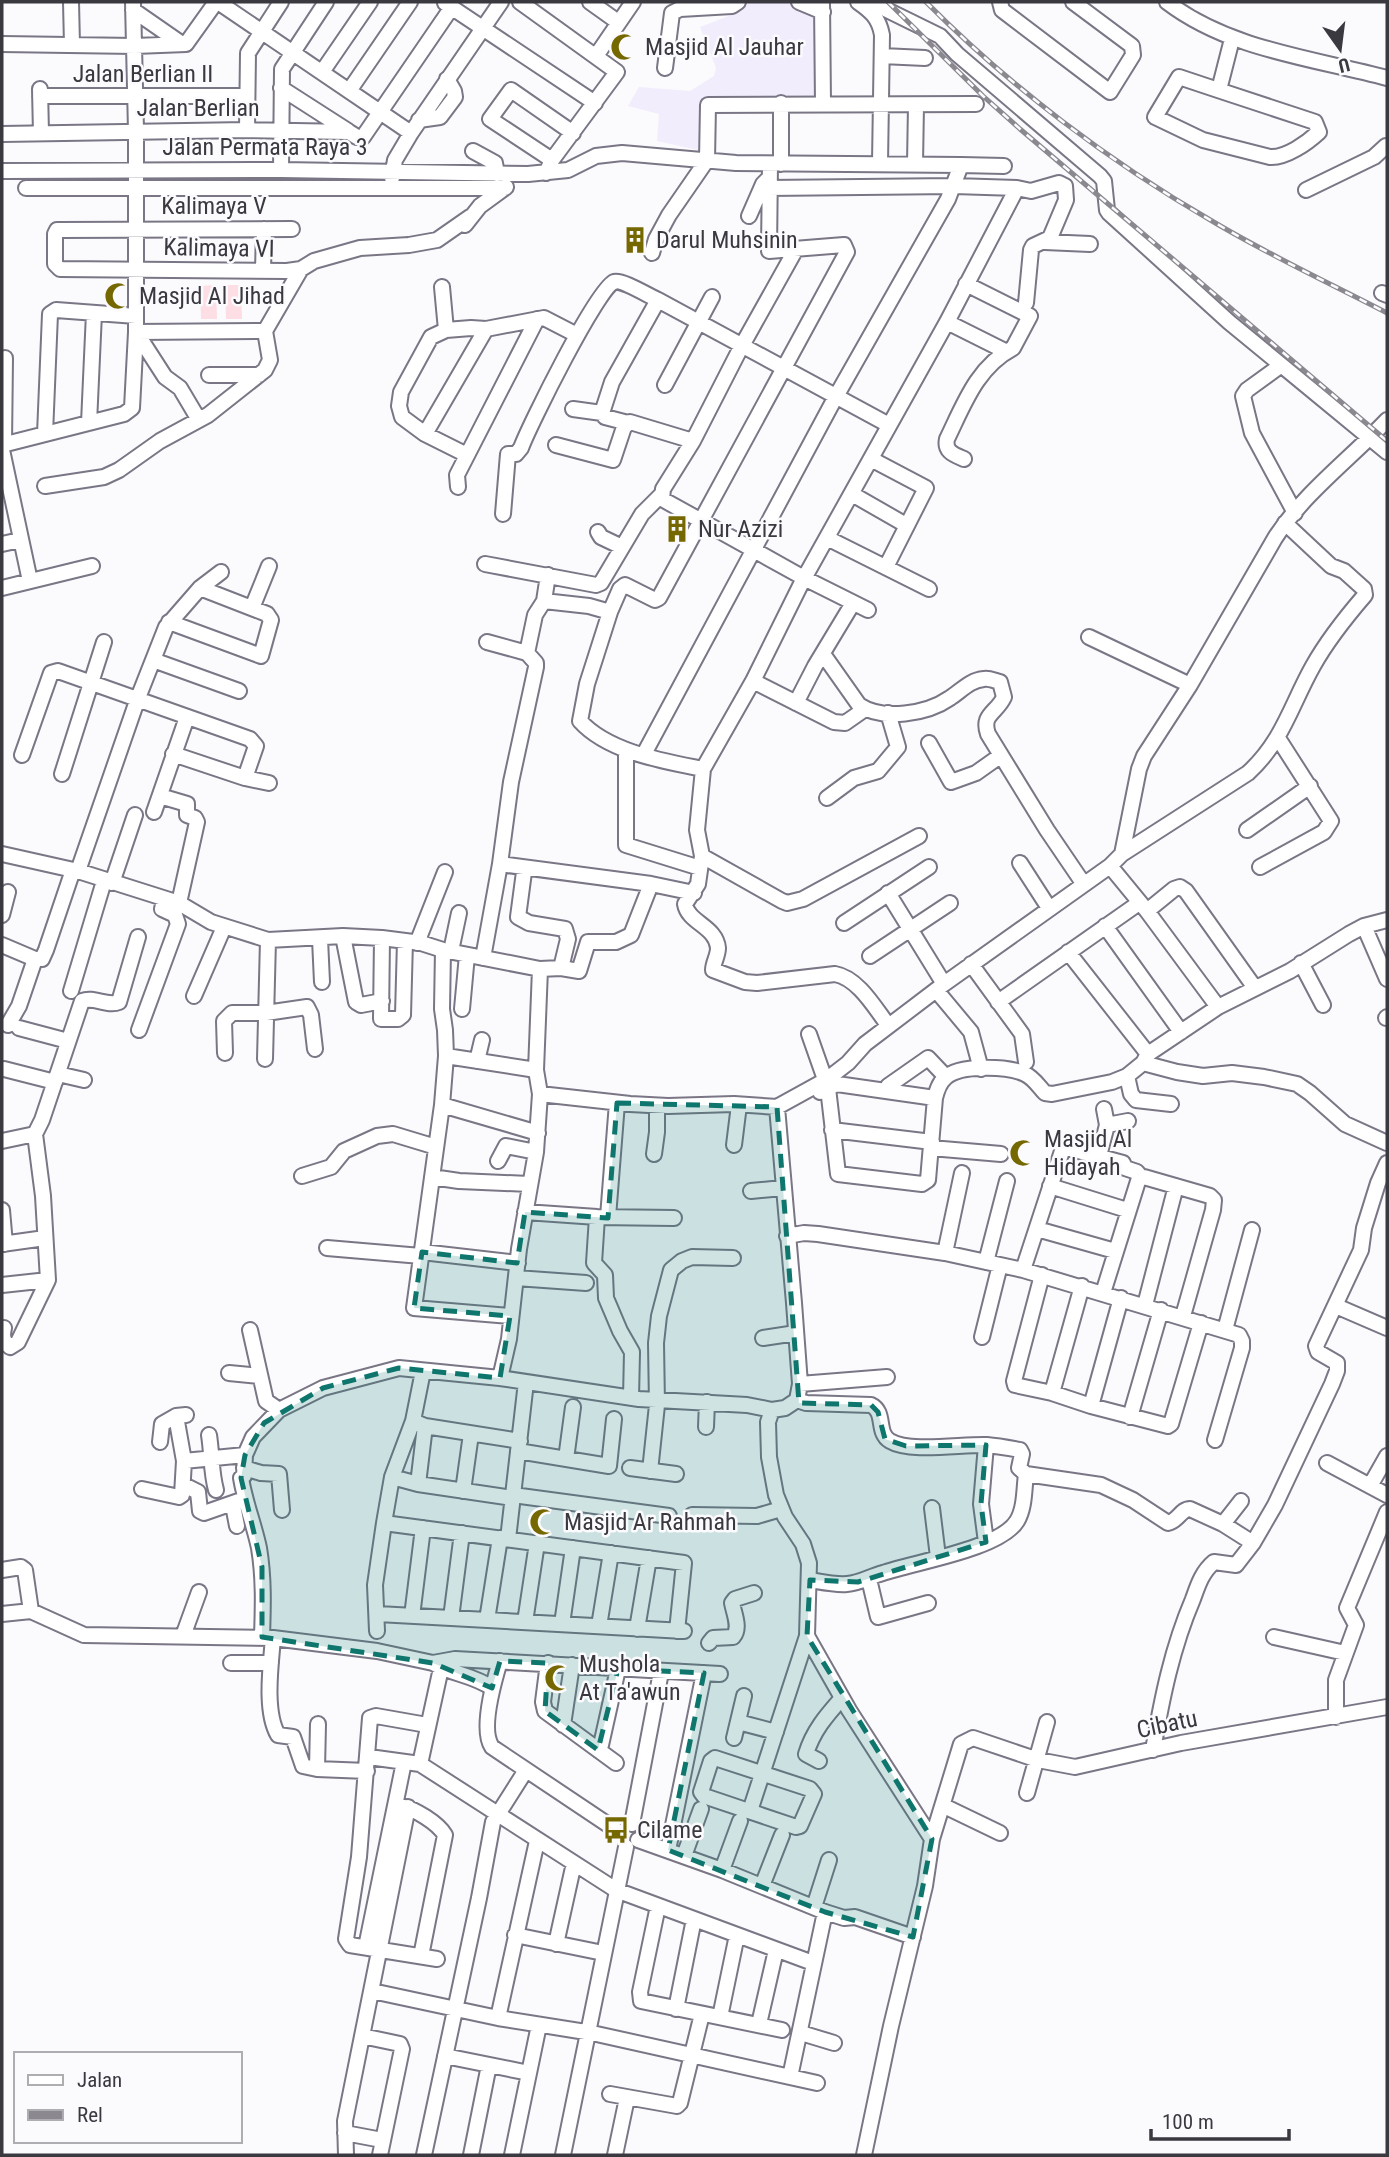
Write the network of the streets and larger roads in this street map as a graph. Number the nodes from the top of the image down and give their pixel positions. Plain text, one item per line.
1 (71, 2) edge
2 (281, 2) edge
3 (326, 2) edge
4 (370, 2) edge
5 (410, 2) edge
6 (500, 2) edge
7 (520, 2) edge
8 (590, 2) edge
9 (633, 2) edge
10 (737, 2) edge
11 (799, 2) edge
12 (858, 2) edge
13 (877, 2) edge
14 (1073, 2) edge
15 (1167, 2) edge
16 (225, 4) edge
17 (448, 4) edge
18 (1005, 4) edge
19 (133, 6) edge
20 (822, 7) edge
21 (618, 22) junction
22 (483, 28) junction
23 (262, 31) junction
24 (1233, 39) junction
25 (2, 44) edge
26 (182, 44) junction
27 (72, 45) junction
28 (135, 46) junction
29 (292, 51) junction
30 (596, 56) junction
31 (882, 56) junction
32 (925, 58) dead end
33 (665, 68) dead end
34 (322, 72) junction
35 (1387, 78) edge
36 (281, 88) junction
37 (349, 91) junction
38 (1221, 92) junction
39 (247, 96) junction
40 (135, 97) junction
41 (595, 103) junction
42 (781, 103) junction
43 (823, 104) junction
44 (880, 104) junction
45 (916, 104) junction
46 (976, 104) dead end
47 (380, 112) junction
48 (415, 127) junction
49 (247, 130) junction
50 (136, 131) junction
51 (281, 131) junction
52 (348, 132) junction
53 (41, 133) junction
54 (573, 133) junction
55 (2, 134) edge
56 (1387, 143) edge
57 (473, 151) dead end
58 (706, 160) junction
59 (880, 163) junction
60 (775, 164) junction
61 (915, 164) junction
62 (961, 165) junction
63 (1004, 166) dead end
64 (549, 167) junction
65 (135, 169) junction
66 (281, 170) junction
67 (2, 171) edge
68 (406, 171) junction
69 (497, 174) junction
70 (528, 174) junction
71 (768, 184) junction
72 (954, 186) junction
73 (26, 188) dead end
74 (135, 188) junction
75 (405, 188) junction
76 (505, 188) junction
77 (1017, 188) junction
78 (1306, 190) dead end
79 (749, 216) dead end
80 (470, 217) junction
81 (264, 229) junction
82 (292, 229) dead end
83 (136, 230) junction
84 (1045, 242) junction
85 (1090, 244) dead end
86 (439, 249) dead end
87 (796, 249) junction
88 (652, 253) dead end
89 (302, 269) junction
90 (136, 270) junction
91 (263, 271) junction
92 (966, 284) junction
93 (442, 287) dead end
94 (712, 297) dead end
95 (658, 300) junction
96 (1026, 303) dead end
97 (94, 313) junction
98 (136, 316) junction
99 (537, 319) junction
100 (947, 322) junction
101 (701, 323) junction
102 (486, 329) junction
103 (446, 330) junction
104 (265, 331) junction
105 (136, 332) junction
106 (577, 335) junction
107 (742, 346) junction
108 (1004, 351) junction
109 (5, 358) dead end
110 (783, 366) junction
111 (1280, 366) junction
112 (209, 375) dead end
113 (259, 375) junction
114 (665, 385) dead end
115 (836, 397) junction
116 (573, 409) dead end
117 (602, 413) junction
118 (199, 420) junction
119 (1387, 420) edge
120 (89, 423) junction
121 (628, 423) junction
122 (889, 425) junction
123 (45, 434) junction
124 (425, 434) junction
125 (1370, 438) junction
126 (692, 441) junction
127 (556, 445) dead end
128 (3, 447) edge
129 (1387, 452) edge
130 (467, 455) junction
131 (871, 459) junction
132 (964, 460) dead end
133 (45, 486) dead end
134 (458, 487) dead end
135 (852, 494) junction
136 (661, 495) junction
137 (6, 498) edge
138 (503, 513) dead end
139 (1290, 518) junction
140 (699, 522) junction
141 (906, 525) junction
142 (597, 532) dead end
143 (827, 538) junction
144 (20, 540) junction
145 (2, 544) edge
146 (622, 547) junction
147 (753, 550) junction
148 (485, 564) dead end
149 (92, 566) dead end
150 (269, 566) dead end
151 (886, 566) junction
152 (221, 572) dead end
153 (548, 575) junction
154 (804, 578) junction
155 (30, 580) junction
156 (2, 588) edge
157 (200, 588) junction
158 (929, 589) dead end
159 (544, 601) junction
160 (853, 604) junction
161 (252, 608) junction
162 (868, 610) dead end
163 (610, 612) junction
164 (169, 622) junction
165 (1089, 637) dead end
166 (104, 642) dead end
167 (487, 642) dead end
168 (527, 653) junction
169 (823, 654) junction
170 (153, 660) junction
171 (753, 681) junction
172 (92, 682) junction
173 (1190, 685) junction
174 (239, 691) dead end
175 (138, 698) junction
176 (796, 703) junction
177 (865, 709) junction
178 (888, 713) junction
179 (187, 717) junction
180 (1279, 738) junction
181 (929, 743) dead end
182 (626, 751) junction
183 (173, 754) junction
184 (644, 754) junction
185 (22, 755) dead end
186 (1000, 756) junction
187 (703, 769) junction
188 (62, 774) dead end
189 (245, 778) junction
190 (269, 783) dead end
191 (1310, 786) junction
192 (160, 796) junction
193 (827, 798) dead end
194 (154, 812) dead end
195 (135, 815) dead end
196 (1247, 830) dead end
197 (919, 835) dead end
198 (2, 854) edge
199 (1122, 854) junction
200 (701, 862) junction
201 (1020, 863) dead end
202 (500, 864) junction
203 (1110, 866) junction
204 (929, 867) dead end
205 (1259, 867) dead end
206 (76, 871) junction
207 (445, 872) dead end
208 (524, 872) dead end
209 (108, 882) junction
210 (651, 884) junction
211 (1083, 884) junction
212 (8, 892) dead end
213 (694, 893) junction
214 (888, 893) junction
215 (164, 899) junction
216 (179, 903) junction
217 (950, 903) dead end
218 (1143, 907) junction
219 (1049, 908) junction
220 (458, 913) dead end
221 (2, 915) edge
222 (1387, 920) edge
223 (844, 923) dead end
224 (1105, 926) junction
225 (1364, 926) junction
226 (224, 927) junction
227 (912, 929) junction
228 (343, 936) junction
229 (138, 937) dead end
230 (382, 938) junction
231 (320, 939) junction
232 (268, 940) junction
233 (411, 942) junction
234 (2, 945) edge
235 (447, 951) junction
236 (1068, 952) junction
237 (467, 955) junction
238 (870, 956) dead end
239 (483, 958) junction
240 (35, 959) junction
241 (1301, 963) junction
242 (971, 964) junction
243 (561, 968) junction
244 (540, 969) junction
245 (1387, 978) edge
246 (322, 982) dead end
247 (940, 987) junction
248 (1255, 988) junction
249 (71, 991) dead end
250 (194, 996) dead end
251 (382, 1001) junction
252 (998, 1002) junction
253 (1323, 1005) dead end
254 (1218, 1007) junction
255 (462, 1009) dead end
256 (266, 1013) junction
257 (888, 1025) junction
258 (139, 1030) dead end
259 (1181, 1031) junction
260 (809, 1034) dead end
261 (482, 1040) dead end
262 (68, 1041) junction
263 (315, 1049) dead end
264 (225, 1053) dead end
265 (446, 1056) junction
266 (1146, 1058) junction
267 (265, 1059) dead end
268 (477, 1061) junction
269 (1026, 1062) dead end
270 (4, 1069) dead end
271 (981, 1069) junction
272 (536, 1070) junction
273 (1126, 1076) junction
274 (946, 1077) junction
275 (56, 1078) junction
276 (83, 1080) dead end
277 (827, 1084) junction
278 (886, 1091) junction
279 (540, 1094) junction
280 (935, 1098) junction
281 (617, 1103) junction
282 (1171, 1104) dead end
283 (442, 1105) junction
284 (740, 1105) junction
285 (657, 1106) junction
286 (777, 1107) junction
287 (1104, 1109) dead end
288 (1128, 1121) dead end
289 (1107, 1125) junction
290 (832, 1130) junction
291 (538, 1133) junction
292 (35, 1134) junction
293 (2, 1141) edge
294 (1387, 1143) edge
295 (931, 1144) junction
296 (734, 1145) dead end
297 (436, 1147) junction
298 (536, 1152) junction
299 (654, 1154) dead end
300 (1001, 1154) dead end
301 (1099, 1156) junction
302 (498, 1161) dead end
303 (1387, 1163) edge
304 (962, 1173) dead end
305 (302, 1175) dead end
306 (432, 1177) junction
307 (1141, 1177) junction
308 (1006, 1181) dead end
309 (529, 1184) junction
310 (1382, 1184) edge
311 (1050, 1186) junction
312 (1176, 1186) junction
313 (783, 1188) junction
314 (751, 1191) dead end
315 (790, 1206) dead end
316 (2, 1210) edge
317 (1127, 1210) junction
318 (525, 1212) junction
319 (603, 1217) junction
320 (674, 1218) dead end
321 (1037, 1229) junction
322 (1252, 1230) dead end
323 (792, 1236) junction
324 (45, 1238) junction
325 (4, 1244) edge
326 (327, 1248) dead end
327 (1115, 1251) junction
328 (421, 1254) junction
329 (945, 1254) junction
330 (733, 1258) dead end
331 (993, 1263) junction
332 (517, 1270) junction
333 (1023, 1270) junction
334 (1042, 1275) junction
335 (48, 1280) junction
336 (586, 1283) dead end
337 (2, 1285) edge
338 (1082, 1286) junction
339 (1103, 1293) junction
340 (1121, 1298) junction
341 (1145, 1305) junction
342 (1336, 1307) junction
343 (1161, 1310) junction
344 (510, 1316) junction
345 (1183, 1316) junction
346 (1201, 1323) junction
347 (1387, 1328) edge
348 (3, 1329) edge
349 (250, 1330) dead end
350 (1224, 1330) junction
351 (796, 1333) junction
352 (982, 1337) dead end
353 (763, 1338) dead end
354 (423, 1371) junction
355 (229, 1373) dead end
356 (260, 1376) junction
357 (887, 1377) dead end
358 (500, 1378) junction
359 (526, 1382) junction
360 (800, 1384) junction
361 (1052, 1393) junction
362 (631, 1398) junction
363 (657, 1400) junction
364 (797, 1400) junction
365 (707, 1402) junction
366 (1091, 1406) junction
367 (573, 1407) dead end
368 (279, 1410) junction
369 (772, 1410) junction
370 (1130, 1417) junction
371 (614, 1419) dead end
372 (419, 1423) junction
373 (706, 1427) dead end
374 (471, 1434) junction
375 (209, 1435) dead end
376 (1216, 1440) dead end
377 (160, 1442) dead end
378 (986, 1445) junction
379 (519, 1446) junction
380 (1387, 1456) edge
381 (213, 1458) junction
382 (566, 1459) junction
383 (184, 1461) junction
384 (244, 1462) junction
385 (1327, 1463) dead end
386 (630, 1468) dead end
387 (650, 1471) junction
388 (1026, 1474) junction
389 (676, 1475) dead end
390 (392, 1477) junction
391 (418, 1484) junction
392 (184, 1485) junction
393 (1370, 1486) junction
394 (142, 1489) dead end
395 (216, 1490) dead end
396 (463, 1491) junction
397 (1387, 1494) edge
398 (513, 1496) junction
399 (1241, 1501) dead end
400 (239, 1502) junction
401 (932, 1508) dead end
402 (781, 1509) junction
403 (282, 1510) dead end
404 (1387, 1512) edge
405 (692, 1515) dead end
406 (669, 1516) dead end
407 (384, 1523) junction
408 (1223, 1524) junction
409 (237, 1525) dead end
410 (423, 1528) junction
411 (462, 1533) junction
412 (504, 1539) junction
413 (986, 1542) junction
414 (537, 1543) junction
415 (1253, 1543) junction
416 (573, 1548) junction
417 (611, 1553) junction
418 (937, 1557) junction
419 (649, 1558) junction
420 (2, 1570) edge
421 (869, 1579) junction
422 (810, 1580) junction
423 (199, 1592) dead end
424 (754, 1593) dead end
425 (928, 1603) dead end
426 (31, 1611) junction
427 (2, 1614) edge
428 (378, 1614) junction
429 (412, 1615) junction
430 (451, 1618) junction
431 (487, 1620) junction
432 (526, 1622) junction
433 (562, 1624) junction
434 (599, 1626) junction
435 (637, 1629) junction
436 (377, 1631) dead end
437 (183, 1636) junction
438 (807, 1636) junction
439 (267, 1637) junction
440 (1274, 1637) dead end
441 (709, 1643) dead end
442 (1345, 1653) junction
443 (500, 1661) junction
444 (548, 1663) junction
445 (231, 1664) dead end
446 (271, 1664) junction
447 (437, 1665) junction
448 (572, 1665) junction
449 (618, 1669) junction
450 (660, 1672) junction
451 (704, 1673) junction
452 (720, 1674) dead end
453 (492, 1688) junction
454 (744, 1696) dead end
455 (842, 1698) junction
456 (1387, 1706) edge
457 (1336, 1717) junction
458 (738, 1722) junction
459 (1047, 1722) dead end
460 (318, 1724) dead end
461 (427, 1725) junction
462 (563, 1725) junction
463 (776, 1732) junction
464 (734, 1738) dead end
465 (598, 1750) junction
466 (1153, 1750) junction
467 (1038, 1760) junction
468 (819, 1761) dead end
469 (404, 1762) junction
470 (616, 1763) dead end
471 (368, 1764) junction
472 (420, 1764) junction
473 (317, 1769) junction
474 (526, 1770) junction
475 (764, 1774) junction
476 (1027, 1793) dead end
477 (402, 1806) junction
478 (944, 1806) junction
479 (701, 1809) dead end
480 (496, 1815) junction
481 (745, 1816) junction
482 (632, 1824) junction
483 (616, 1830) junction
484 (1000, 1833) dead end
485 (782, 1835) dead end
486 (932, 1839) junction
487 (537, 1841) junction
488 (632, 1843) junction
489 (668, 1850) junction
490 (684, 1856) junction
491 (829, 1860) dead end
492 (574, 1863) junction
493 (722, 1870) junction
494 (762, 1886) junction
495 (616, 1890) junction
496 (658, 1906) junction
497 (820, 1909) junction
498 (694, 1919) junction
499 (515, 1935) junction
500 (737, 1935) junction
501 (913, 1942) junction
502 (556, 1944) junction
503 (376, 1948) junction
504 (776, 1950) junction
505 (603, 1953) junction
506 (421, 1956) junction
507 (437, 1959) dead end
508 (813, 1963) junction
509 (372, 1991) junction
510 (676, 2008) junction
511 (454, 2010) junction
512 (702, 2014) junction
513 (720, 2017) junction
514 (498, 2018) junction
515 (759, 2024) junction
516 (539, 2025) junction
517 (782, 2030) dead end
518 (587, 2032) junction
519 (801, 2034) junction
520 (362, 2036) junction
521 (834, 2043) dead end
522 (445, 2056) junction
523 (692, 2056) junction
524 (489, 2065) junction
525 (529, 2073) junction
526 (790, 2077) junction
527 (817, 2083) dead end
528 (610, 2094) dead end
529 (627, 2098) junction
530 (345, 2133) junction
531 (382, 2140) junction
532 (346, 2155) edge
533 (380, 2155) edge
534 (424, 2155) edge
535 (471, 2155) edge
536 (512, 2155) edge
537 (563, 2155) edge
538 (615, 2155) edge
539 (864, 2155) edge

1 - 27 street
2 - 23 street
3 - 29 street
4 - 34 street
5 - 37 street
6 - 22 street
7 - 30 street
8 - 21 street
9 - 21 street
10 - 33 street
11 - 20 street
12 - 31 street
13 - 111 street
14 - 18 street
15 - 24 street
16 - 23 street
16 - 26 street
17 - 22 street
17 - 47 street
19 - 26 street
19 - 28 street
20 - 43 street
21 - 30 street
22 - 41 street
22 - 48 street
23 - 29 street
23 - 39 street
24 - 35 street
24 - 38 street
25 - 27 street
26 - 28 street
27 - 28 street
28 - 40 street
29 - 34 street
29 - 36 street
30 - 41 street
31 - 32 street
31 - 44 street
34 - 37 street
36 - 51 street
36 - 52 street
37 - 47 street
38 - 38 street
39 - 40 street, Jalan Berlian II
39 - 49 street
40 - 50 street
40 - 53 street, Jalan Berlian II
41 - 54 street
42 - 43 street
42 - 58 street
42 - 60 street
43 - 44 street
44 - 45 street
44 - 59 street
45 - 46 street
45 - 61 street
47 - 48 street
47 - 52 street, Jalan Berlian
48 - 68 street
49 - 50 street, Jalan Berlian
49 - 51 street, Jalan Berlian
50 - 53 street, Jalan Berlian
50 - 65 street
51 - 52 street, Jalan Berlian
51 - 66 street
53 - 55 street, Jalan Berlian
54 - 64 street
54 - 64 street
56 - 78 street
57 - 69 street
58 - 60 street, Jalan Permata Raya 3
58 - 64 street, Jalan Permata Raya 3
58 - 88 street
59 - 60 street, Jalan Permata Raya 3
59 - 61 street, Jalan Permata Raya 3
60 - 71 street
61 - 62 street, Jalan Permata Raya 3
62 - 63 street, Jalan Permata Raya 3
62 - 72 street
64 - 70 street, Jalan Permata Raya 3
65 - 66 street, Jalan Permata Raya 3
65 - 67 street, Jalan Permata Raya 3
65 - 74 street
66 - 68 street, Jalan Permata Raya 3
68 - 69 street, Jalan Permata Raya 3
68 - 75 street
68 - 75 street
69 - 70 street, Jalan Permata Raya 3
70 - 76 street
71 - 72 street
71 - 79 street
71 - 87 street
72 - 77 street
72 - 115 street
73 - 74 street
74 - 75 street
74 - 83 street
75 - 76 street
76 - 80 street
77 - 84 street
77 - 92 street
80 - 86 street
80 - 89 street
81 - 82 street, Kalimaya V
81 - 83 street, Kalimaya V
81 - 91 street
83 - 90 street
83 - 90 street, Kalimaya V
84 - 85 street
84 - 96 street
87 - 107 street
87 - 110 street
89 - 91 street, Kalimaya VI
89 - 104 street
90 - 91 street, Kalimaya VI
90 - 98 street
92 - 100 street
92 - 108 street
93 - 103 street
94 - 101 street
95 - 101 street
95 - 106 street
95 - 117 street
97 - 98 street
97 - 120 street
97 - 123 street
98 - 105 street
99 - 102 street
99 - 106 street
99 - 130 street
100 - 108 street
100 - 122 street
101 - 107 street
101 - 114 street
102 - 103 street
102 - 124 street
103 - 124 street
104 - 105 street
104 - 113 street
105 - 118 street
105 - 120 street
106 - 138 street
107 - 110 street
107 - 126 street
108 - 132 street
109 - 128 street
110 - 115 street
110 - 140 street
111 - 125 street
111 - 139 street
112 - 113 street
113 - 118 street
115 - 122 street
115 - 147 street
116 - 117 street
117 - 121 street
118 - 133 street
119 - 125 street
120 - 123 street
121 - 126 street
121 - 127 street
122 - 131 street
123 - 128 street
124 - 130 street
125 - 129 street
125 - 139 street
126 - 136 street
128 - 137 street
130 - 134 street
131 - 135 street
131 - 141 street
135 - 141 street
135 - 143 street
136 - 140 street
136 - 146 street
137 - 144 street
139 - 173 street
139 - 180 street
140 - 147 street
140 - 163 street
141 - 151 street
142 - 146 street
143 - 151 street
143 - 154 street
144 - 145 street
144 - 155 street
146 - 153 street
147 - 154 street
147 - 184 street
148 - 153 street
149 - 155 street
150 - 161 street
151 - 158 street
152 - 157 street
153 - 159 street
154 - 160 street
154 - 171 street
155 - 156 street
157 - 161 street
157 - 164 street
159 - 163 street
159 - 168 street
160 - 162 street
160 - 169 street
161 - 164 street
163 - 182 street
164 - 170 street
165 - 173 street
166 - 172 street
167 - 168 street
168 - 202 street
169 - 176 street
169 - 177 street
170 - 174 street
170 - 175 street
171 - 176 street
171 - 187 street
172 - 175 street
172 - 185 street
172 - 188 street
173 - 199 street
175 - 179 street
175 - 206 street
176 - 177 street
177 - 178 street
178 - 186 street
178 - 193 street
179 - 183 street
179 - 189 street
180 - 191 street
180 - 199 street
181 - 186 street
182 - 184 street
182 - 200 street
183 - 189 street
183 - 192 street
184 - 187 street
186 - 211 street
187 - 200 street
189 - 190 street
191 - 196 street
191 - 205 street
192 - 194 street
192 - 216 street
195 - 209 street
197 - 200 street
198 - 206 street
199 - 203 street
200 - 213 street
201 - 219 street
202 - 210 street
202 - 239 street
203 - 211 street
203 - 218 street
204 - 214 street
206 - 209 street
206 - 240 street
207 - 233 street
208 - 243 street
209 - 215 street
209 - 249 street
210 - 213 street
210 - 243 street
211 - 219 street
212 - 221 street
213 - 257 street
214 - 223 street
214 - 227 street
215 - 216 street
215 - 258 street
216 - 226 street
217 - 227 street
218 - 224 street
218 - 248 street
218 - 254 street
219 - 242 street
220 - 235 street
222 - 225 street
224 - 236 street
224 - 259 street
225 - 241 street
225 - 245 street
226 - 232 street
226 - 250 street
227 - 238 street
227 - 247 street
228 - 230 street
228 - 231 street
228 - 251 street
229 - 262 street
230 - 233 street
230 - 251 street
231 - 232 street
231 - 246 street
232 - 256 street
233 - 235 street
233 - 251 street
234 - 240 street
235 - 237 street
235 - 265 street
236 - 252 street
236 - 266 street
237 - 239 street
237 - 255 street
239 - 244 street
240 - 262 street
241 - 248 street
241 - 253 street
242 - 247 street
242 - 252 street
243 - 244 street
244 - 272 street
247 - 257 street
247 - 271 street
248 - 254 street
252 - 269 street
254 - 259 street
256 - 263 street
256 - 264 street
256 - 267 street
257 - 277 street
259 - 266 street
260 - 277 street
261 - 268 street
262 - 275 street
265 - 268 street
265 - 283 street
266 - 273 street
266 - 294 street
268 - 272 street
270 - 275 street
271 - 273 street
271 - 274 street
272 - 279 street
273 - 282 street
274 - 278 street
274 - 280 street
275 - 276 street
275 - 292 street
277 - 278 street
277 - 286 street
277 - 290 street
277 - 315 street
278 - 280 street
279 - 281 street
279 - 291 street
280 - 295 street
281 - 285 street
281 - 319 street
283 - 291 street
283 - 297 street
284 - 285 street
284 - 286 street
284 - 296 street
285 - 299 street
286 - 313 street
287 - 289 street
288 - 289 street
289 - 301 street
290 - 295 street
290 - 295 street
291 - 298 street
292 - 293 street
292 - 324 street
295 - 300 street
297 - 305 street
297 - 306 street
298 - 302 street
298 - 309 street
301 - 307 street
301 - 311 street
303 - 310 street
304 - 329 street
306 - 309 street
306 - 328 street
307 - 312 street
307 - 317 street
308 - 331 street
309 - 318 street
310 - 342 street
311 - 317 street
311 - 321 street
312 - 341 street
312 - 345 street
313 - 314 street
313 - 323 street
316 - 325 street
317 - 327 street
318 - 319 street
318 - 332 street
319 - 320 street
319 - 362 street
321 - 327 street
321 - 333 street
322 - 350 street
323 - 329 street
323 - 351 street
324 - 325 street
324 - 335 street
326 - 328 street
327 - 339 street
328 - 332 street
328 - 344 street
329 - 331 street
330 - 363 street
331 - 333 street
331 - 352 street
332 - 336 street
332 - 344 street
333 - 334 street
334 - 338 street
334 - 361 street
335 - 337 street
335 - 348 street
338 - 339 street
338 - 361 street
339 - 340 street
340 - 341 street
340 - 366 street
341 - 343 street
342 - 347 street
342 - 415 street
343 - 345 street
343 - 370 street
344 - 358 street
345 - 346 street
346 - 350 street
346 - 370 street
349 - 356 street
350 - 376 street
351 - 353 street
351 - 360 street
354 - 358 street
354 - 368 street
354 - 372 street
355 - 356 street
356 - 368 street
357 - 360 street
358 - 359 street
359 - 362 street
359 - 379 street
360 - 364 street
361 - 366 street
362 - 363 street
363 - 365 street
363 - 387 street
364 - 369 street
364 - 378 street
365 - 369 street
365 - 373 street
366 - 370 street
367 - 382 street
368 - 384 street
369 - 402 street
371 - 382 street
372 - 374 street
372 - 390 street
372 - 391 street
374 - 379 street
374 - 396 street
375 - 381 street
377 - 383 street
378 - 388 street
378 - 413 street
379 - 382 street
379 - 398 street
380 - 393 street
381 - 383 street
381 - 384 street
381 - 395 street
383 - 392 street
384 - 400 street
384 - 403 street
385 - 393 street
386 - 387 street
387 - 389 street
388 - 408 street
388 - 413 street
390 - 391 street
390 - 407 street
391 - 396 street
392 - 394 street
392 - 400 street
393 - 397 street
396 - 398 street
398 - 406 street
398 - 412 street
399 - 408 street
400 - 409 street
400 - 439 street
401 - 418 street
402 - 405 street
402 - 422 street
404 - 442 street
407 - 410 street
407 - 428 street
408 - 415 street
410 - 411 street
410 - 429 street
411 - 412 street
411 - 430 street
412 - 414 street
412 - 431 street
413 - 418 street
414 - 416 street
414 - 432 street
415 - 466 street
416 - 417 street
416 - 433 street
417 - 419 street
417 - 434 street
418 - 421 street
419 - 435 street
419 - 435 street
420 - 426 street
421 - 422 street
421 - 425 street
422 - 438 street
423 - 437 street
424 - 441 street
426 - 427 street
426 - 437 street
428 - 429 street
428 - 436 street
429 - 430 street
430 - 431 street
431 - 432 street
432 - 433 street
433 - 434 street
434 - 435 street
437 - 439 street
438 - 455 street
438 - 463 street
439 - 446 street
439 - 447 street
440 - 442 street
442 - 457 street
443 - 444 street
443 - 447 street
443 - 453 street
444 - 448 street
444 - 462 street
445 - 446 street
446 - 473 street
447 - 453 street
447 - 461 street
448 - 449 street
448 - 462 street
449 - 450 street
449 - 465 street
450 - 451 street
450 - 482 street
451 - 452 street
451 - 489 street
453 - 474 street
454 - 458 street
455 - 468 street
455 - 486 street
456 - 457 street, Cibatu
457 - 466 street, Cibatu
458 - 463 street
458 - 464 street
459 - 467 street
460 - 473 street
461 - 471 street
461 - 472 street
462 - 465 street
463 - 475 street
465 - 470 street
466 - 467 street, Cibatu
467 - 476 street
467 - 478 street, Cibatu
469 - 471 street
469 - 472 street
469 - 477 street
471 - 473 street
471 - 503 street
472 - 480 street
474 - 480 street
474 - 483 street
475 - 481 street
475 - 481 street
475 - 481 street
477 - 503 street
477 - 503 street
477 - 506 street
478 - 484 street
478 - 486 street
479 - 490 street
480 - 487 street
480 - 511 street
481 - 493 street
482 - 483 street
482 - 488 street
483 - 488 street
485 - 494 street
486 - 501 street
487 - 492 street
487 - 499 street
488 - 489 street
488 - 495 street
489 - 490 street
490 - 493 street
491 - 497 street
492 - 495 street
492 - 502 street
493 - 494 street
494 - 497 street
495 - 496 street
495 - 505 street
496 - 498 street
496 - 510 street
497 - 501 street
497 - 508 street
498 - 500 street
498 - 510 street
499 - 502 street
499 - 514 street
500 - 504 street
500 - 513 street
501 - 539 street
502 - 505 street
503 - 506 street
503 - 509 street
504 - 508 street
504 - 515 street
505 - 518 street
506 - 507 street
508 - 519 street
509 - 511 street
509 - 520 street
510 - 512 street
511 - 514 street
511 - 522 street
512 - 513 street
512 - 523 street
513 - 515 street
514 - 516 street
515 - 517 street
516 - 518 street
516 - 525 street
518 - 523 street
518 - 537 street
519 - 521 street
519 - 526 street
520 - 530 street
520 - 531 street
522 - 524 street
522 - 534 street
523 - 526 street
523 - 529 street
524 - 525 street
524 - 535 street
525 - 536 street
526 - 527 street
528 - 529 street
529 - 538 street
530 - 531 street
530 - 532 street
531 - 533 street

